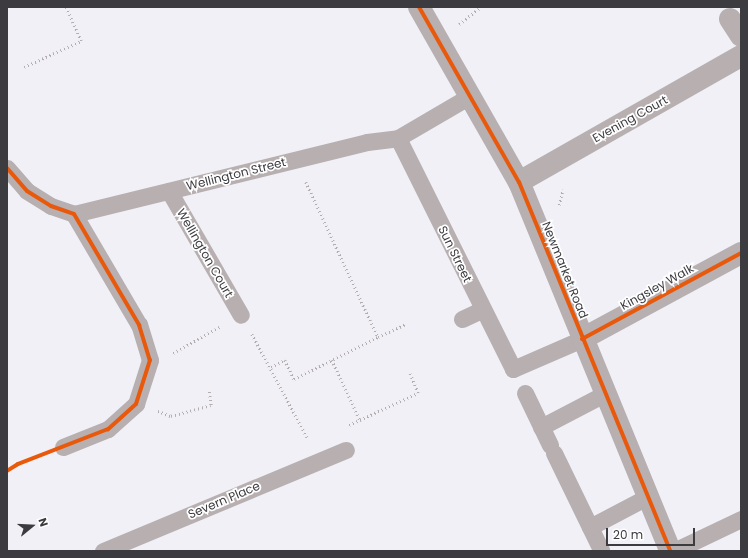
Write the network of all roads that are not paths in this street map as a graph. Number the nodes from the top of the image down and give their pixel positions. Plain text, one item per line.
1 (419, 7) edge
2 (741, 56) edge
3 (470, 96) junction
4 (398, 138) junction
5 (7, 168) edge
6 (518, 182) junction
7 (169, 191) junction
8 (74, 214) junction
9 (741, 253) edge
10 (483, 309) junction
11 (241, 315) road end
12 (462, 319) dead end
13 (582, 339) junction
14 (525, 393) dead end
15 (606, 393) junction
16 (541, 427) junction
17 (63, 447) dead end
18 (346, 450) dead end
19 (647, 497) junction
20 (741, 519) edge
21 (590, 527) junction
22 (601, 550) edge
23 (103, 551) edge
24 (670, 551) edge
25 (674, 551) edge

1 - 3 street, Newmarket Road
2 - 6 street, Evening Court
3 - 4 lane, Wellington Street
3 - 6 street, Newmarket Road
4 - 7 lane, Wellington Street
4 - 10 lane, Sun Street
5 - 8 lane
6 - 13 street, Newmarket Road
7 - 8 lane, Wellington Street
7 - 11 lane, Wellington Court
8 - 17 lane
9 - 13 street, Kingsley Walk
10 - 12 lane
10 - 13 lane, Sun Street
13 - 15 street, Newmarket Road
14 - 16 lane
15 - 16 lane
15 - 19 street, Newmarket Road
16 - 21 lane
18 - 23 lane, Severn Place
19 - 21 lane
19 - 24 street, Newmarket Road
20 - 25 lane
21 - 22 lane

